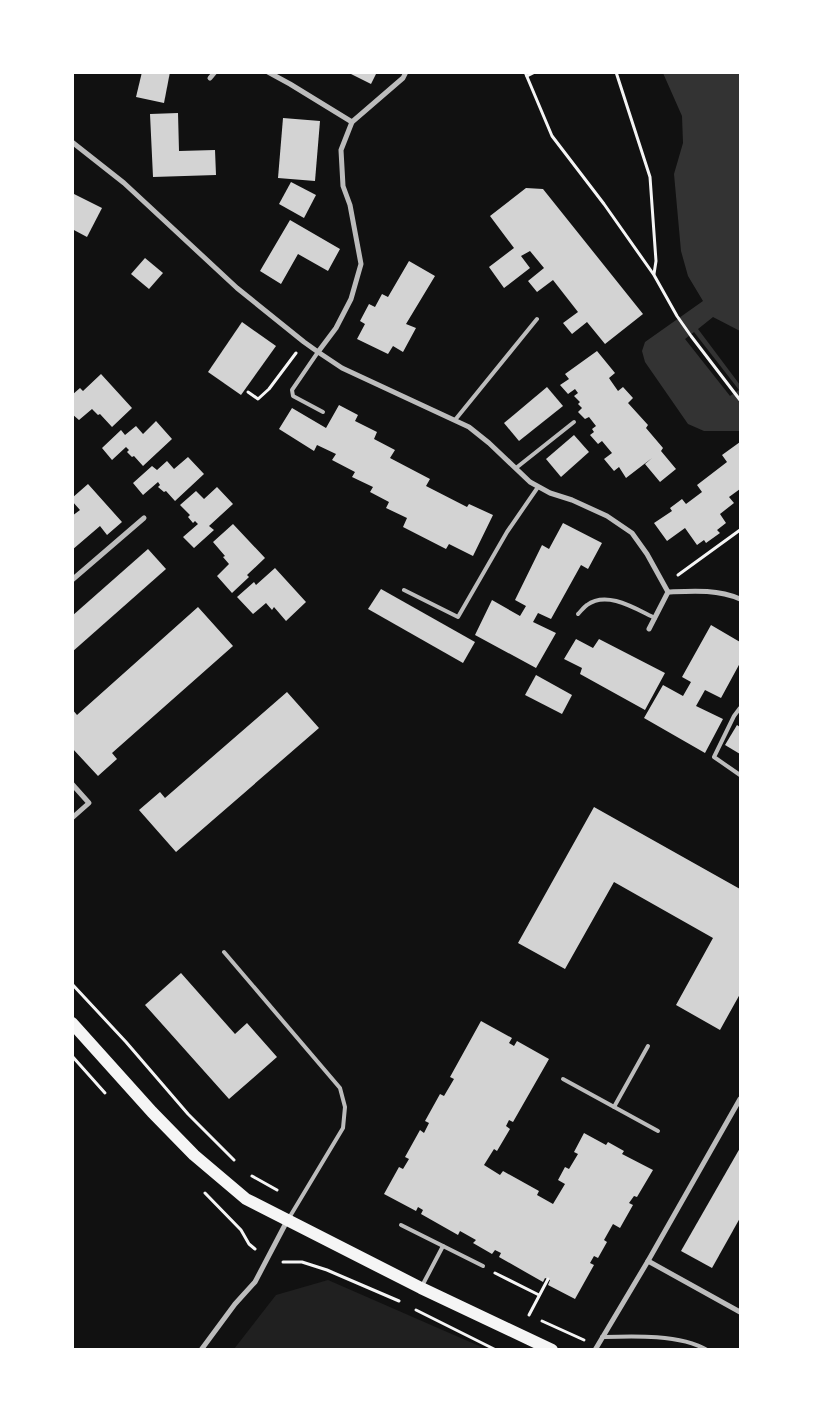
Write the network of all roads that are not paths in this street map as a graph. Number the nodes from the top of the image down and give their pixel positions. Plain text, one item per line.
1 (215, 72) edge
2 (268, 72) edge
3 (406, 72) edge
4 (210, 78) dead end
5 (352, 122) junction
6 (72, 142) edge
7 (537, 319) dead end
8 (318, 352) junction
9 (323, 412) dead end
10 (455, 420) junction
11 (574, 422) dead end
12 (516, 468) junction
13 (538, 487) junction
14 (144, 518) dead end
15 (72, 580) edge
16 (404, 590) dead end
17 (668, 592) junction
18 (740, 597) edge
19 (578, 614) dead end
20 (655, 618) junction
21 (649, 629) dead end
22 (740, 708) edge
23 (740, 775) edge
24 (72, 784) edge
25 (72, 818) edge
26 (224, 952) dead end
27 (72, 1023) edge
28 (648, 1046) dead end
29 (563, 1079) dead end
30 (740, 1099) edge
31 (614, 1106) junction
32 (658, 1131) dead end
33 (287, 1221) junction
34 (401, 1225) dead end
35 (443, 1246) junction
36 (648, 1261) junction
37 (483, 1266) road end
38 (421, 1288) junction
39 (740, 1312) edge
40 (602, 1337) junction
41 (596, 1348) edge
42 (201, 1350) edge
43 (552, 1350) edge
44 (707, 1350) edge

1 - 4 street
2 - 5 street
3 - 5 street
5 - 8 street
6 - 8 street
7 - 10 lane
8 - 9 lane
8 - 10 street
10 - 12 street
11 - 12 lane
12 - 13 street
13 - 16 lane
13 - 17 street
14 - 15 street
17 - 18 street
17 - 20 street
19 - 20 lane
20 - 21 street
22 - 23 lane
24 - 25 street
26 - 33 lane
27 - 33 main road
28 - 31 lane
29 - 31 lane
30 - 36 street
31 - 32 lane
33 - 38 main road
33 - 42 street
34 - 35 lane
35 - 37 lane
35 - 38 lane
36 - 39 street
36 - 40 street
38 - 43 main road
40 - 41 street
40 - 44 lane

